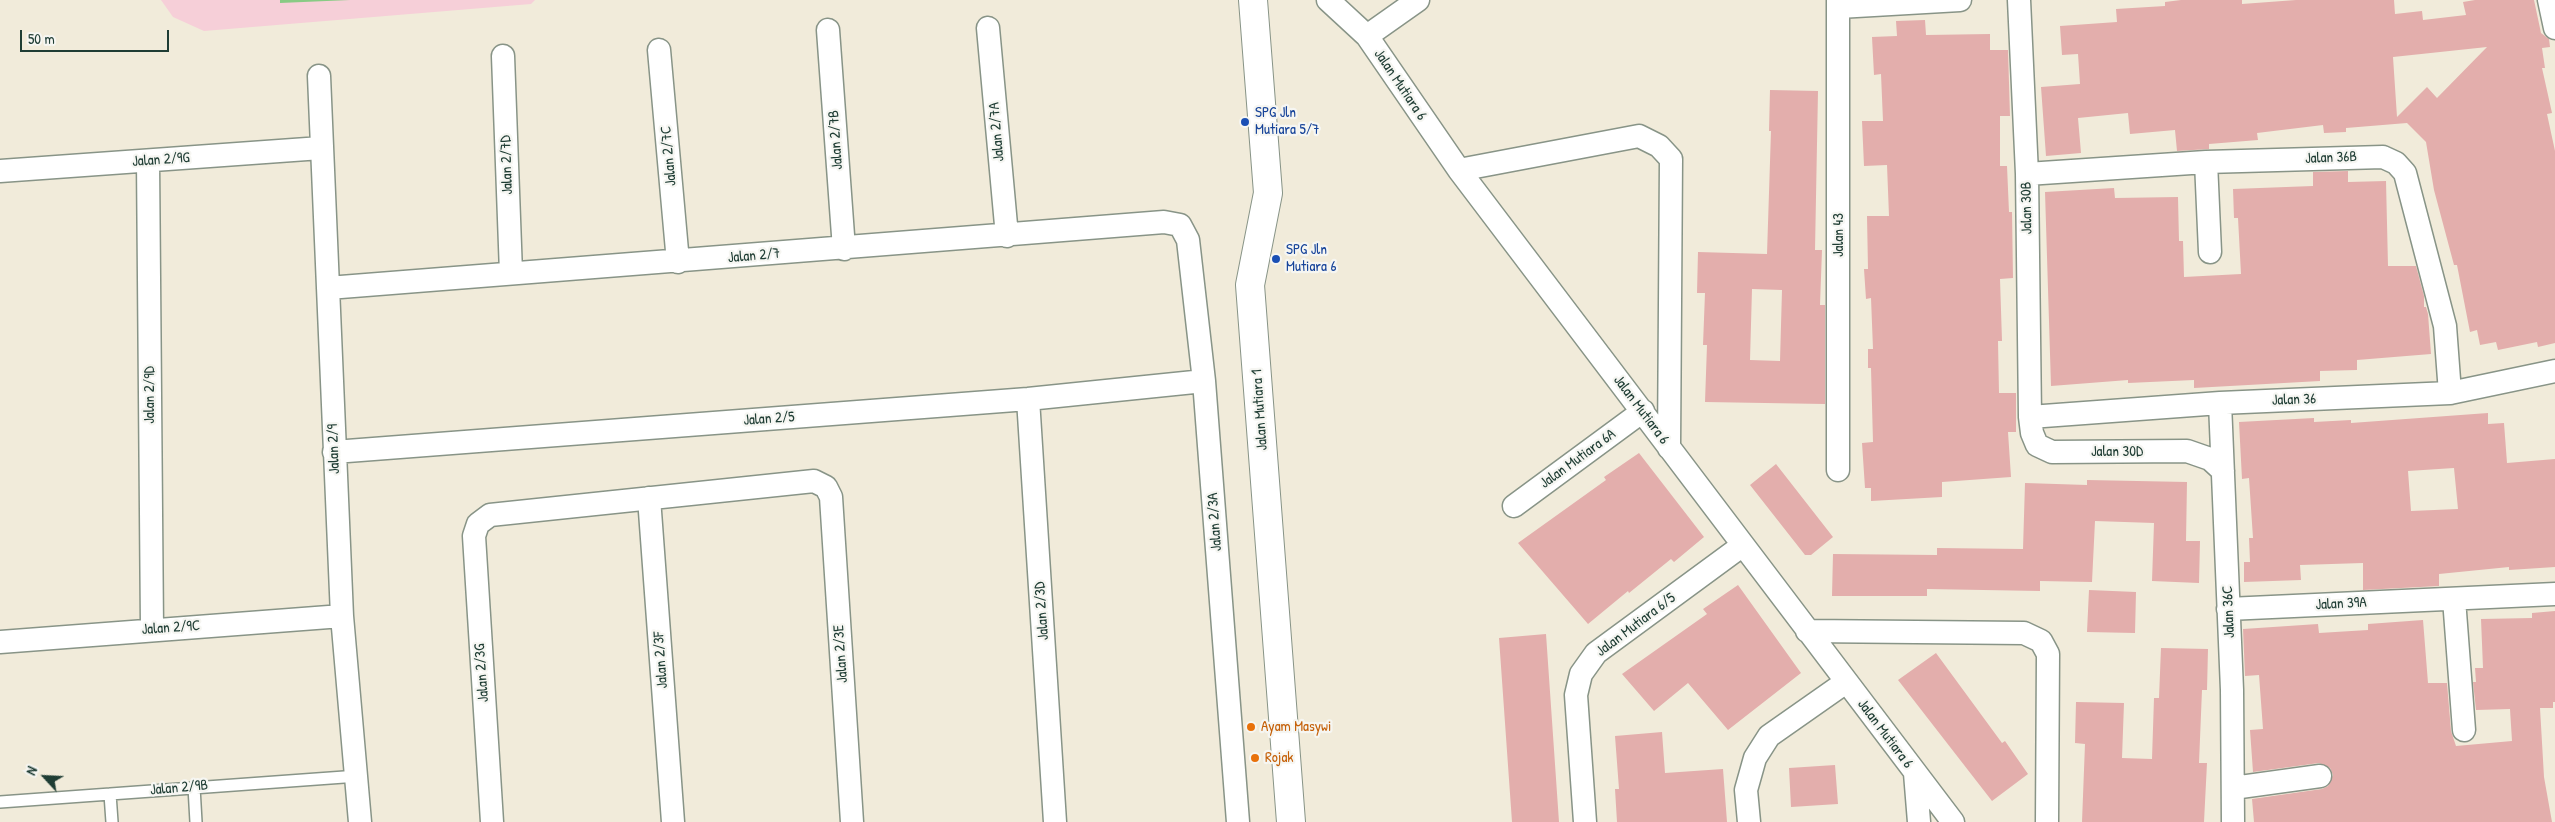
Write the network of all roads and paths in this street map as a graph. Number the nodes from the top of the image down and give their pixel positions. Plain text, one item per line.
1 (1253, 0) edge
2 (1328, 0) edge
3 (1418, 0) edge
4 (1960, 0) edge
5 (2019, 0) edge
6 (2549, 0) edge
7 (1839, 4) edge
8 (988, 28) dead end
9 (2555, 28) edge
10 (828, 30) dead end
11 (1367, 36) junction
12 (659, 50) dead end
13 (503, 56) dead end
14 (319, 76) dead end
15 (321, 148) junction
16 (148, 160) junction
17 (2206, 162) junction
18 (1459, 170) junction
19 (0, 171) edge
20 (2027, 174) junction
21 (1180, 225) joint
22 (1007, 236) junction
23 (844, 249) junction
24 (2210, 252) dead end
25 (678, 262) junction
26 (511, 273) junction
27 (328, 288) junction
28 (2555, 371) edge
29 (1204, 381) junction
30 (2450, 393) junction
31 (1028, 399) junction
32 (2220, 403) junction
33 (1643, 411) junction
34 (2030, 417) junction
35 (1669, 448) junction
36 (334, 452) junction
37 (1838, 470) dead end
38 (2223, 472) junction
39 (649, 498) junction
40 (1514, 506) dead end
41 (1743, 545) junction
42 (2555, 594) edge
43 (2454, 599) junction
44 (2228, 609) junction
45 (342, 616) junction
46 (152, 629) junction
47 (1807, 631) junction
48 (0, 642) edge
49 (1846, 682) junction
50 (2464, 730) dead end
51 (1914, 774) junction
52 (358, 776) junction
53 (2320, 776) dead end
54 (194, 787) junction
55 (2232, 788) junction
56 (110, 794) junction
57 (0, 802) edge
58 (112, 822) edge
59 (196, 822) edge
60 (360, 822) edge
61 (492, 822) edge
62 (673, 822) edge
63 (852, 822) edge
64 (1056, 822) edge
65 (1238, 822) edge
66 (1291, 822) edge
67 (1585, 822) edge
68 (1749, 822) edge
69 (1919, 822) edge
70 (1953, 822) edge
71 (2047, 822) edge
72 (2233, 822) edge

1 - 66 street, Jalan Mutiara 1
2 - 11 street, Jalan Mutiara 6
3 - 11 street
4 - 7 street
5 - 20 street, Jalan 30B
6 - 9 street
7 - 37 street, Jalan 43
8 - 22 street, Jalan 2/7A
10 - 23 street, Jalan 2/7B
11 - 18 street, Jalan Mutiara 6
12 - 25 street, Jalan 2/7C
13 - 26 street, Jalan 2/7D
14 - 15 street, Jalan 2/9
15 - 16 street, Jalan 2/9G
15 - 27 street, Jalan 2/9
16 - 19 street, Jalan 2/9G
16 - 46 street, Jalan 2/9D
17 - 20 street, Jalan 36B
17 - 24 street
17 - 30 street, Jalan 36B
18 - 33 street, Jalan Mutiara 6
18 - 35 street
20 - 34 street, Jalan 30B
21 - 22 street, Jalan 2/7
21 - 29 street, Jalan 2/3A
22 - 23 street, Jalan 2/7
23 - 25 street, Jalan 2/7
25 - 26 street, Jalan 2/7
26 - 27 street, Jalan 2/7
27 - 36 street, Jalan 2/9
28 - 30 street, Jalan 36
29 - 31 street, Jalan 2/5
29 - 65 street, Jalan 2/3A
30 - 32 street, Jalan 36
31 - 36 street, Jalan 2/5
31 - 64 street, Jalan 2/3D
32 - 34 street, Jalan 36
32 - 38 street, Jalan 36C
33 - 35 street, Jalan Mutiara 6
33 - 40 street, Jalan Mutiara 6A
34 - 38 street, Jalan 30D
35 - 41 street, Jalan Mutiara 6
36 - 45 street, Jalan 2/9
38 - 44 street, Jalan 36C
39 - 61 street, Jalan 2/3G
39 - 62 street, Jalan 2/3F
39 - 63 street, Jalan 2/3E
41 - 47 street, Jalan Mutiara 6
41 - 67 street, Jalan Mutiara 6/5
42 - 43 street, Jalan 39A
43 - 44 street, Jalan 39A
43 - 50 street
44 - 55 street, Jalan 36C
45 - 46 street, Jalan 2/9C
45 - 52 street, Jalan 2/9
46 - 48 street, Jalan 2/9C
47 - 49 street, Jalan Mutiara 6
47 - 71 street
49 - 51 street, Jalan Mutiara 6
49 - 68 street
51 - 69 street
51 - 70 street, Jalan Mutiara 6
52 - 54 lane, Jalan 2/9B
52 - 60 street, Jalan 2/9
53 - 55 street
54 - 56 lane, Jalan 2/9B
54 - 59 lane
55 - 72 street, Jalan 36C
56 - 57 lane, Jalan 2/9B
56 - 58 lane

